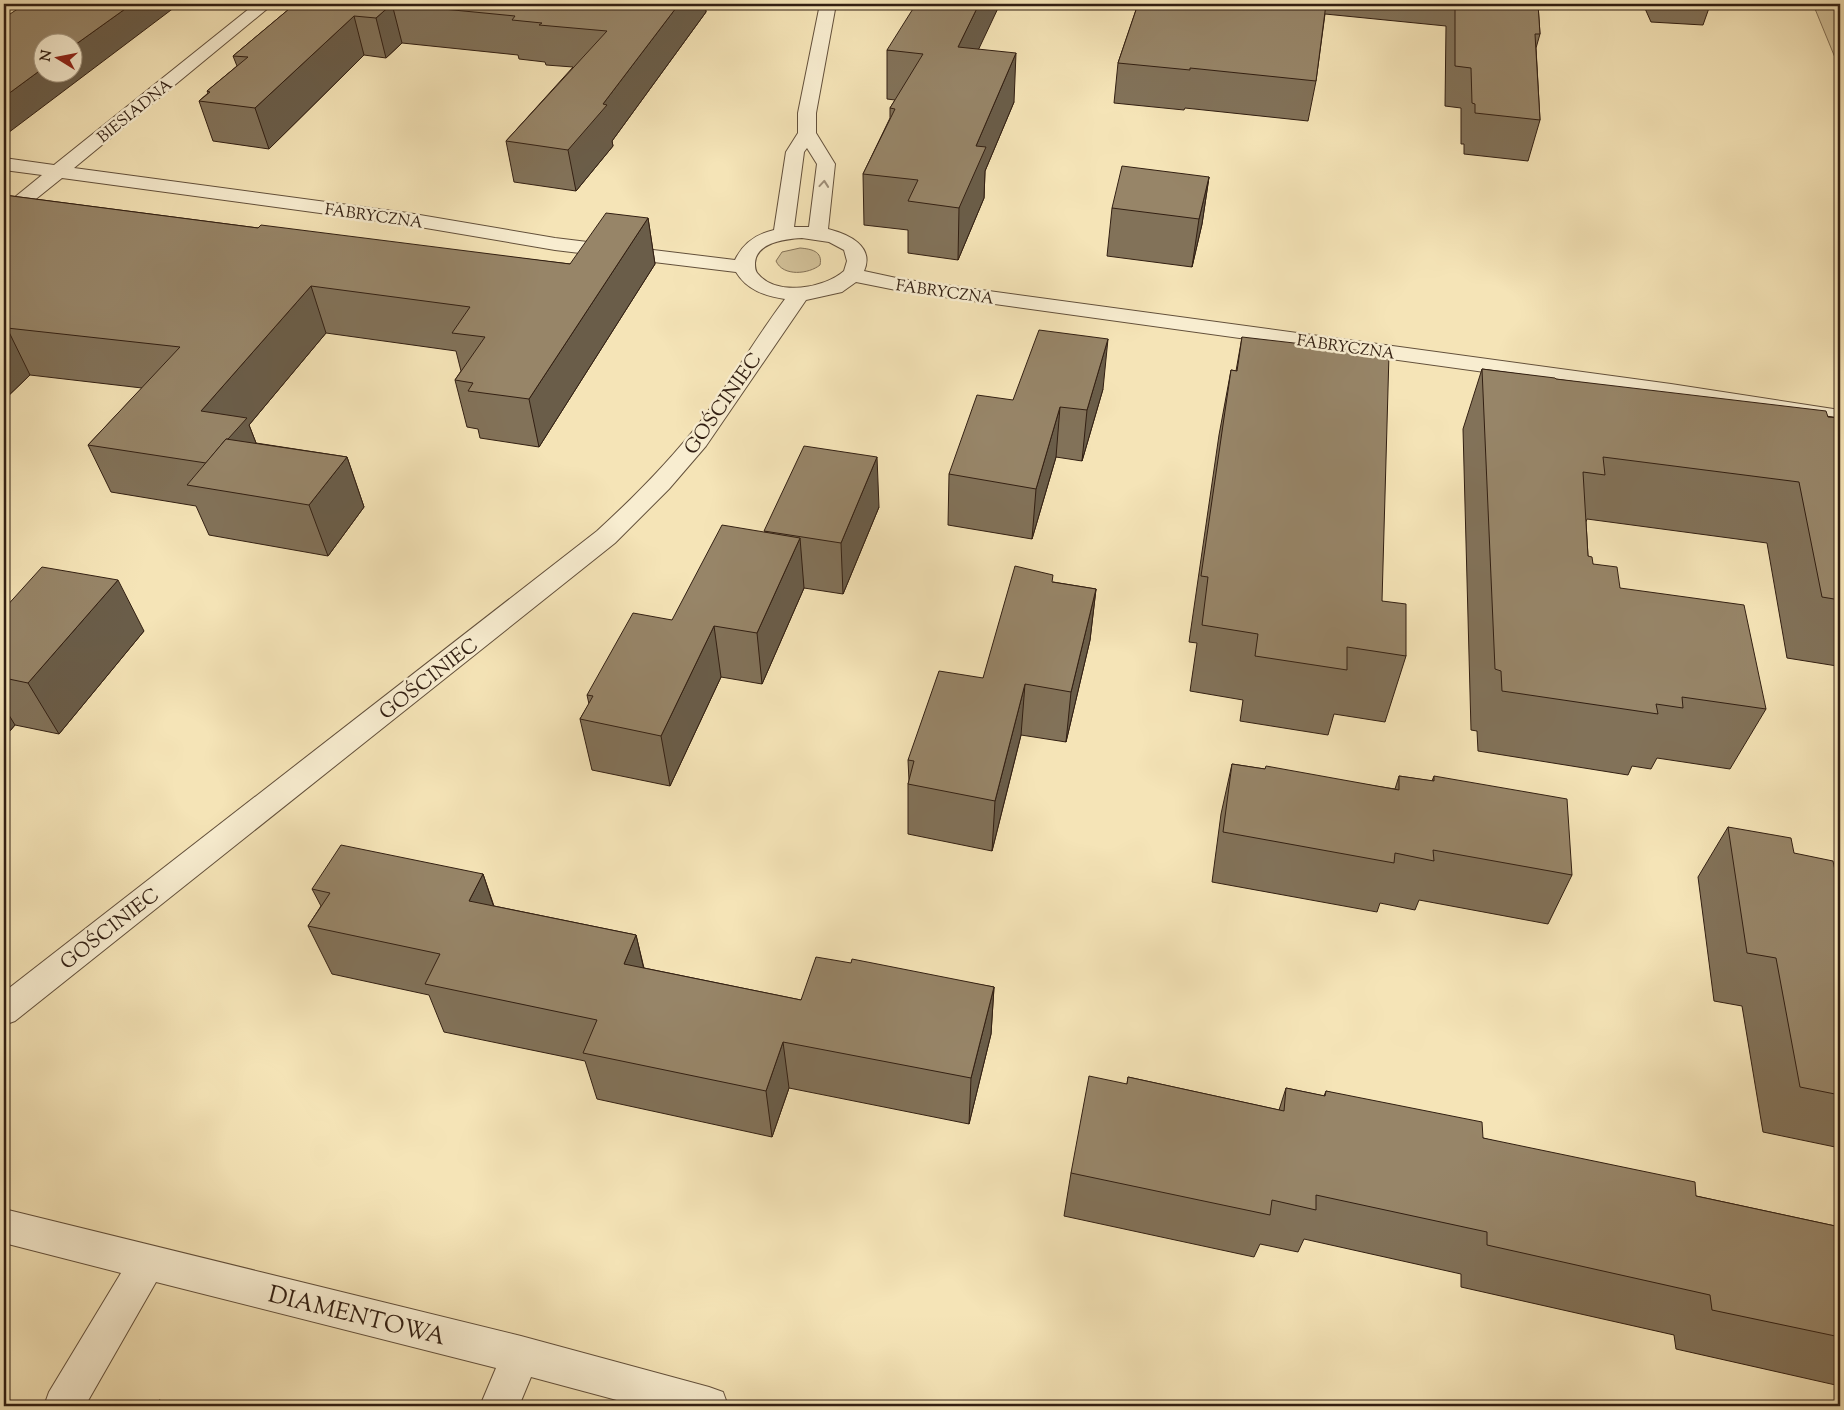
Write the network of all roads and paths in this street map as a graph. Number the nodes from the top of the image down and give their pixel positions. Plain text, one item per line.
1 (264, 4) edge
2 (828, 4) edge
3 (807, 133) junction
4 (4, 164) edge
5 (59, 171) junction
6 (4, 215) edge
7 (818, 233) junction
8 (783, 234) junction
9 (743, 267) junction
10 (852, 275) junction
11 (799, 294) junction
12 (1840, 417) edge
13 (4, 1011) edge
14 (4, 1226) edge
15 (148, 1263) junction
16 (521, 1355) junction
17 (63, 1406) edge
18 (499, 1406) edge
19 (709, 1406) edge

1 - 5 street, BIESIADNA
2 - 3 street
7 -> 3 street
3 - 8 street
4 - 5 street, FABRYCZNA
5 - 6 street, BIESIADNA
5 - 9 street, FABRYCZNA
7 - 8 street
7 - 10 street
8 - 9 street
9 - 11 street
10 - 11 street
10 - 12 street, FABRYCZNA
11 - 13 street, GOŚCINIEC
14 - 15 street, DIAMENTOWA
15 - 16 street, DIAMENTOWA
15 - 17 street
16 - 18 street
16 - 19 street, DIAMENTOWA

